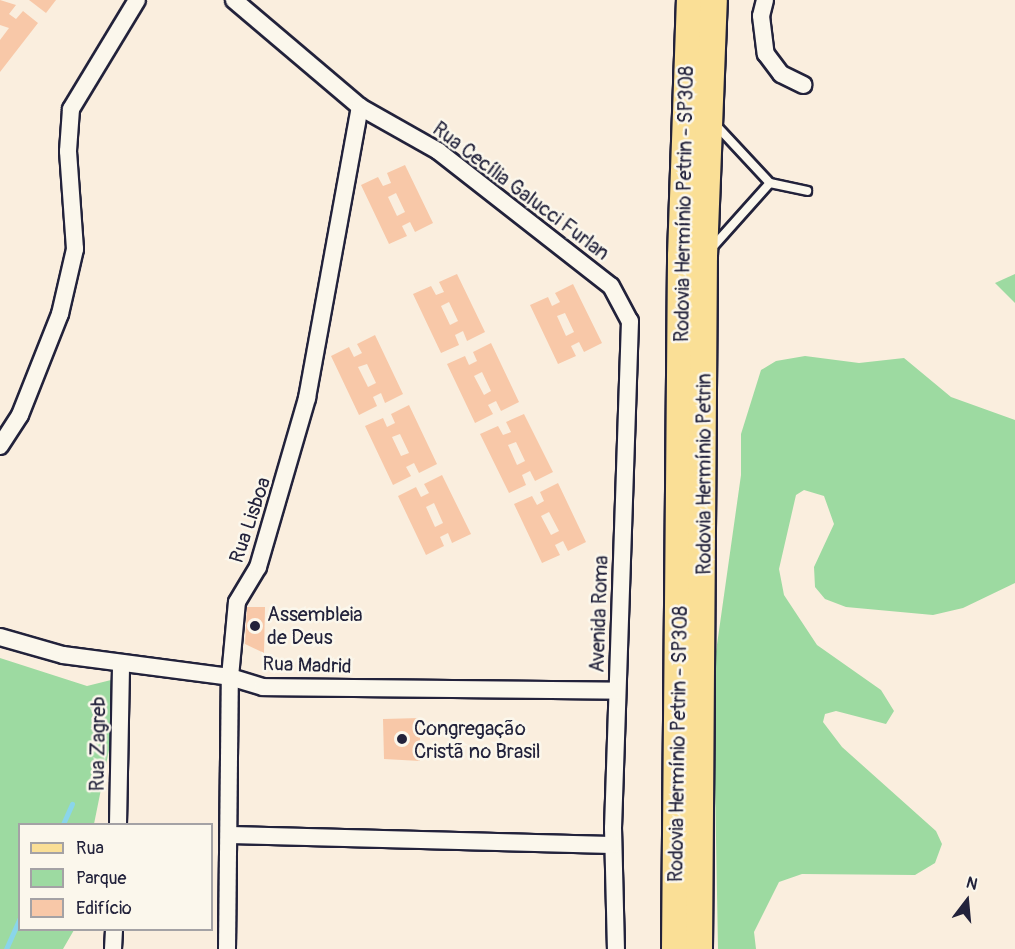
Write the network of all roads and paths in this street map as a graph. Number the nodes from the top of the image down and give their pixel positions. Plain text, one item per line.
1 (137, 0) edge
2 (234, 0) edge
3 (674, 0) edge
4 (690, 0) edge
5 (714, 0) edge
6 (725, 0) edge
7 (765, 0) edge
8 (804, 85) dead end
9 (360, 107) junction
10 (710, 110) junction
11 (684, 121) junction
12 (770, 183) junction
13 (807, 191) dead end
14 (704, 256) junction
15 (611, 286) joint
16 (0, 446) edge
17 (0, 637) edge
18 (121, 664) junction
19 (230, 677) junction
20 (617, 691) junction
21 (118, 823) edge
22 (229, 835) junction
23 (613, 845) junction
24 (114, 931) edge
25 (113, 949) edge
26 (227, 949) edge
27 (616, 949) edge
28 (675, 949) edge
29 (699, 949) edge

1 - 16 street
2 - 9 street, Rua Cecília Galucci Furlan
3 - 11 main road
4 - 11 main road, Rodovia Hermínio Petrin - SP308
5 - 10 main road, Rodovia Hermínio Petrin
6 - 10 main road
7 - 8 street
9 - 15 street, Rua Cecília Galucci Furlan
9 - 19 street, Rua Lisboa
10 - 12 lane
10 - 14 main road, Rodovia Hermínio Petrin
11 - 28 main road, Rodovia Hermínio Petrin - SP308
12 - 13 lane
12 - 14 lane
14 - 29 main road, Rodovia Hermínio Petrin
15 - 20 street, Avenida Roma
17 - 18 street, Rua Madrid
18 - 19 street, Rua Madrid
18 - 21 street, Rua Zagreb
19 - 20 street, Rua Madrid
19 - 22 street, Rua Lisboa
20 - 23 street, Avenida Roma
22 - 23 street
22 - 26 street, Rua Lisboa
23 - 27 street, Avenida Roma
24 - 25 street

